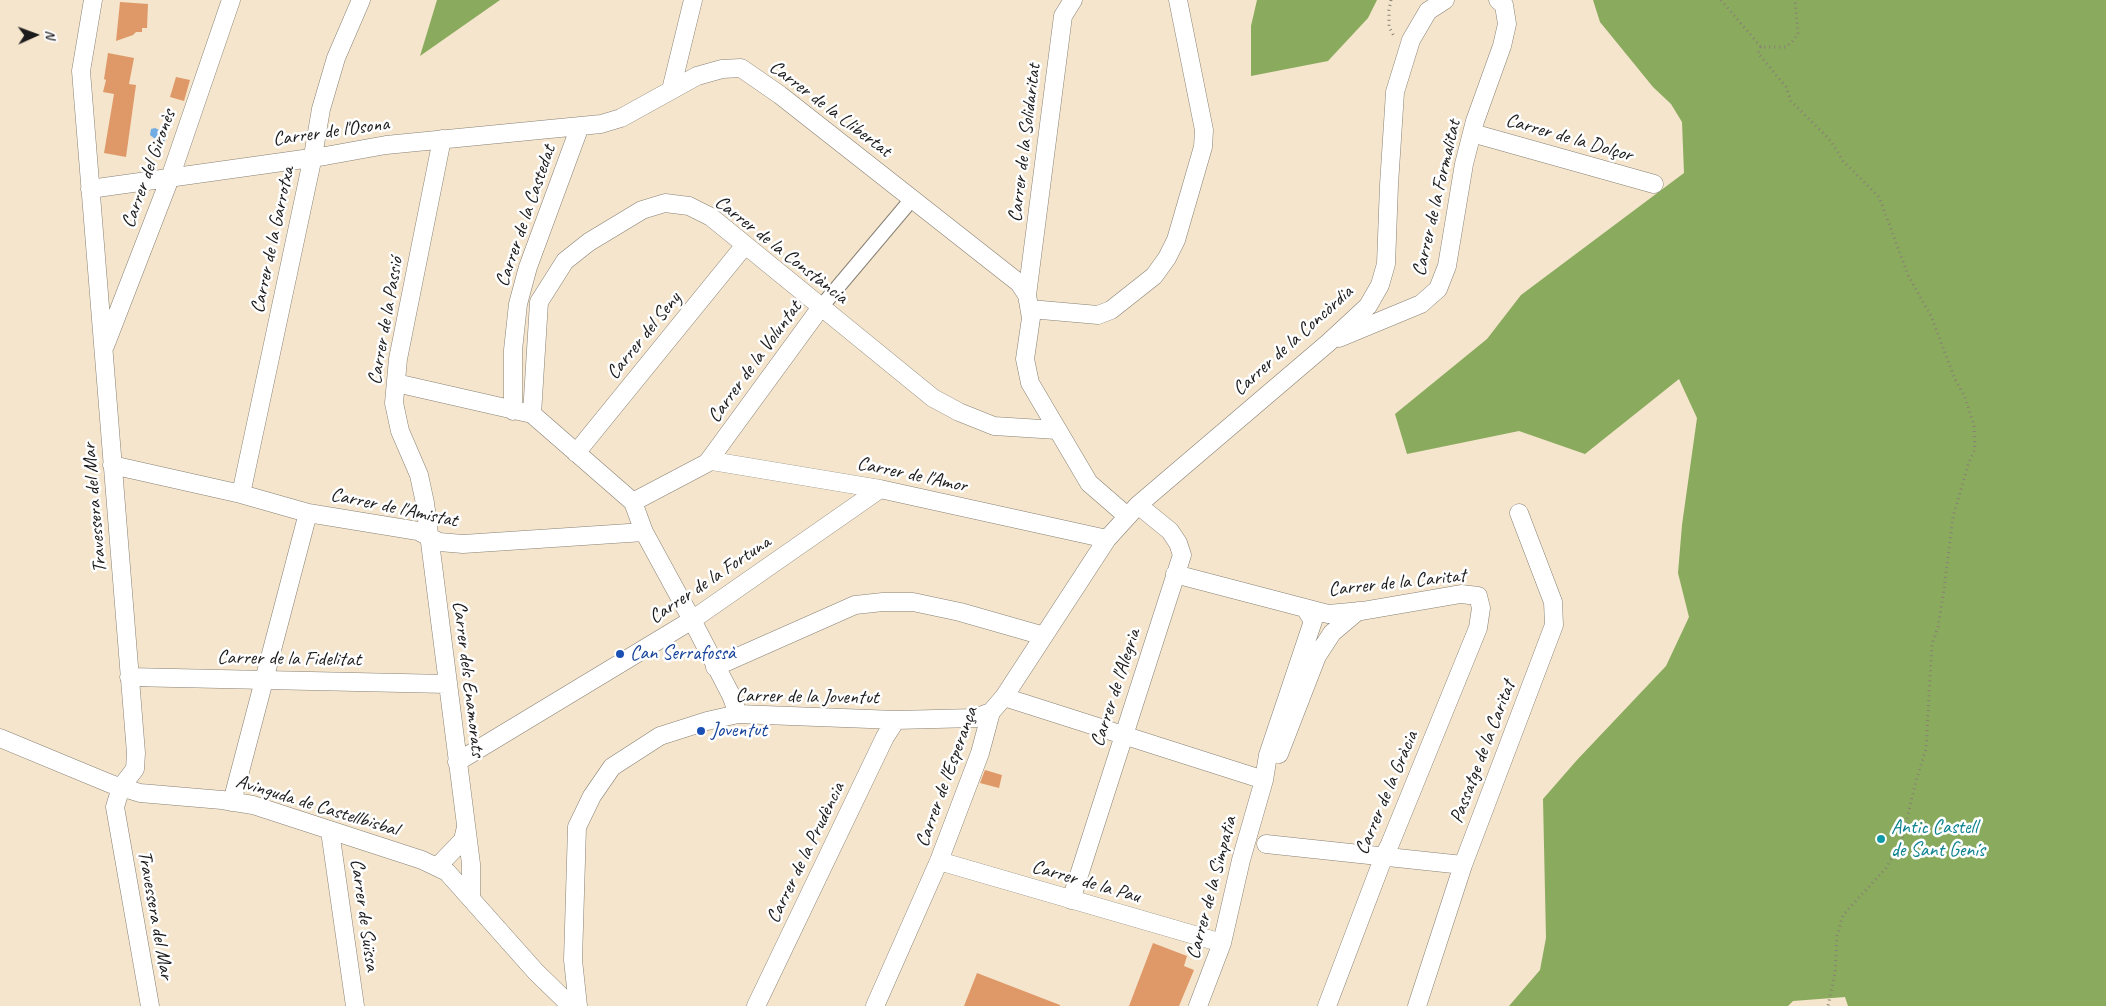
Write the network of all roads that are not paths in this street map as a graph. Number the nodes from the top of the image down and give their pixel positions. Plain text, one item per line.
1 (93, 0) edge
2 (231, 0) edge
3 (361, 0) edge
4 (693, 0) edge
5 (1073, 0) edge
6 (1178, 0) edge
7 (1446, 0) edge
8 (1498, 0) edge
9 (671, 90) junction
10 (580, 126) junction
11 (1472, 133) junction
12 (442, 139) junction
13 (312, 156) junction
14 (170, 178) junction
15 (1654, 184) dead end
16 (90, 190) junction
17 (912, 199) junction
18 (745, 245) junction
19 (1028, 302) junction
20 (821, 308) junction
21 (1328, 343) junction
22 (103, 352) junction
23 (396, 383) junction
24 (513, 411) junction
25 (532, 414) junction
26 (1057, 430) junction
27 (576, 453) junction
28 (707, 463) junction
29 (112, 465) junction
30 (880, 489) junction
31 (241, 494) junction
32 (633, 502) junction
33 (1132, 510) junction
34 (308, 513) junction
35 (1519, 514) dead end
36 (644, 532) junction
37 (428, 536) junction
38 (1107, 539) junction
39 (1175, 574) junction
40 (1478, 596) joint
41 (1305, 608) junction
42 (1358, 611) junction
43 (692, 620) junction
44 (1044, 636) junction
45 (715, 667) junction
46 (129, 677) junction
47 (265, 679) junction
48 (447, 684) junction
49 (1004, 697) junction
50 (991, 712) junction
51 (738, 714) junction
52 (896, 720) junction
53 (1123, 736) junction
54 (0, 738) edge
55 (457, 762) junction
56 (1264, 780) junction
57 (122, 787) junction
58 (232, 802) junction
59 (466, 826) junction
60 (330, 831) junction
61 (1266, 844) dead end
62 (1384, 856) junction
63 (939, 861) junction
64 (1463, 865) junction
65 (437, 867) junction
66 (471, 899) junction
67 (1071, 900) junction
68 (1222, 943) junction
69 (150, 1006) edge
70 (355, 1006) edge
71 (571, 1006) edge
72 (578, 1006) edge
73 (756, 1006) edge
74 (875, 1006) edge
75 (1198, 1006) edge
76 (1327, 1006) edge
77 (1417, 1006) edge

1 - 16 street, Travessera del Mar
2 - 14 street, Carrer del Gironès
3 - 13 street, Carrer de la Garrotxa
4 - 9 street
5 - 19 street, Carrer de la Solidaritat
6 - 19 street
7 - 21 street, Carrer de la Concòrdia
8 - 11 street, Carrer de la Formalitat
9 - 10 street, Carrer de la Llibertat
9 - 17 street, Carrer de la Llibertat
10 - 12 street, Carrer de l'Osona
10 - 24 street, Carrer de la Castedat
11 - 15 street, Carrer de la Dolçor
11 - 21 street, Carrer de la Formalitat
12 - 13 street, Carrer de l'Osona
12 - 23 street, Carrer de la Passió
13 - 14 street, Carrer de l'Osona
13 - 31 street, Carrer de la Garrotxa
14 - 16 street, Carrer de l'Osona
14 - 22 street, Carrer del Gironès
16 - 22 street, Travessera del Mar
17 - 19 street, Carrer de la Llibertat
17 - 20 street, Carrer de la Voluntat
18 - 20 street, Carrer de la Constància
18 - 25 street, Carrer de la Constància
18 - 27 street, Carrer del Seny
19 - 26 street, Carrer de la Solidaritat
20 - 26 street, Carrer de la Constància
20 - 28 street, Carrer de la Voluntat
21 - 33 street, Carrer de la Concòrdia
22 - 29 street, Travessera del Mar
23 - 24 street
23 - 37 street, Carrer de la Passió
24 - 25 street
25 - 27 street
26 - 33 street, Carrer de l'Alegria
27 - 32 street
28 - 30 street, Carrer de l'Amor
28 - 32 street, Carrer de la Voluntat
29 - 31 street, Carrer de l'Amistat
29 - 46 street, Travessera del Mar
30 - 38 street, Carrer de l'Amor
30 - 43 street, Carrer de la Fortuna
31 - 34 street, Carrer de l'Amistat
32 - 36 street
33 - 38 street, Carrer de l'Esperança
33 - 39 street, Carrer de l'Alegria
34 - 37 street, Carrer de l'Amistat
34 - 47 street
35 - 64 street, Passatge de la Caritat
36 - 37 street, Carrer de l'Amistat
36 - 43 street
37 - 48 street, Carrer dels Enamorats
38 - 44 street, Carrer de l'Esperança
39 - 41 street, Carrer de la Caritat
39 - 53 street, Carrer de l'Alegria
40 - 42 street, Carrer de la Caritat
40 - 62 street, Carrer de la Gràcia
41 - 42 street, Carrer de la Caritat
41 - 56 street, Carrer de la Simpatia
42 - 56 street, Carrer de la Simpatia
43 - 45 street
43 - 55 street, Carrer de la Fortuna
44 - 45 street
44 - 49 street, Carrer de l'Esperança
45 - 51 street
46 - 47 street, Carrer de la Fidelitat
46 - 57 street, Travessera del Mar
47 - 48 street, Carrer de la Fidelitat
47 - 58 street
48 - 55 street, Carrer dels Enamorats
49 - 50 street, Carrer de l'Esperança
49 - 53 street
50 - 52 street, Carrer de la Joventut
50 - 63 street, Carrer de l'Esperança
51 - 52 street, Carrer de la Joventut
51 - 72 street, Carrer de la Joventut
52 - 73 street, Carrer de la Prudència
53 - 56 street
53 - 67 street, Carrer de l'Alegria
54 - 57 street, Avinguda de Castellbisbal
55 - 59 street, Carrer dels Enamorats
56 - 68 street, Carrer de la Simpatia
57 - 58 street, Avinguda de Castellbisbal
57 - 69 street, Travessera del Mar
58 - 60 street, Avinguda de Castellbisbal
59 - 65 street
59 - 66 street, Carrer dels Enamorats
60 - 65 street, Avinguda de Castellbisbal
60 - 70 street, Carrer de Suïssa
61 - 62 street
62 - 64 street
62 - 76 street, Carrer de la Gràcia
63 - 67 street, Carrer de la Pau
63 - 74 street, Carrer de l'Esperança
64 - 77 street, Passatge de la Caritat
65 - 66 street, Avinguda de Castellbisbal
66 - 71 street, Avinguda de Castellbisbal
67 - 68 street, Carrer de la Pau
68 - 75 street, Carrer de la Simpatia

